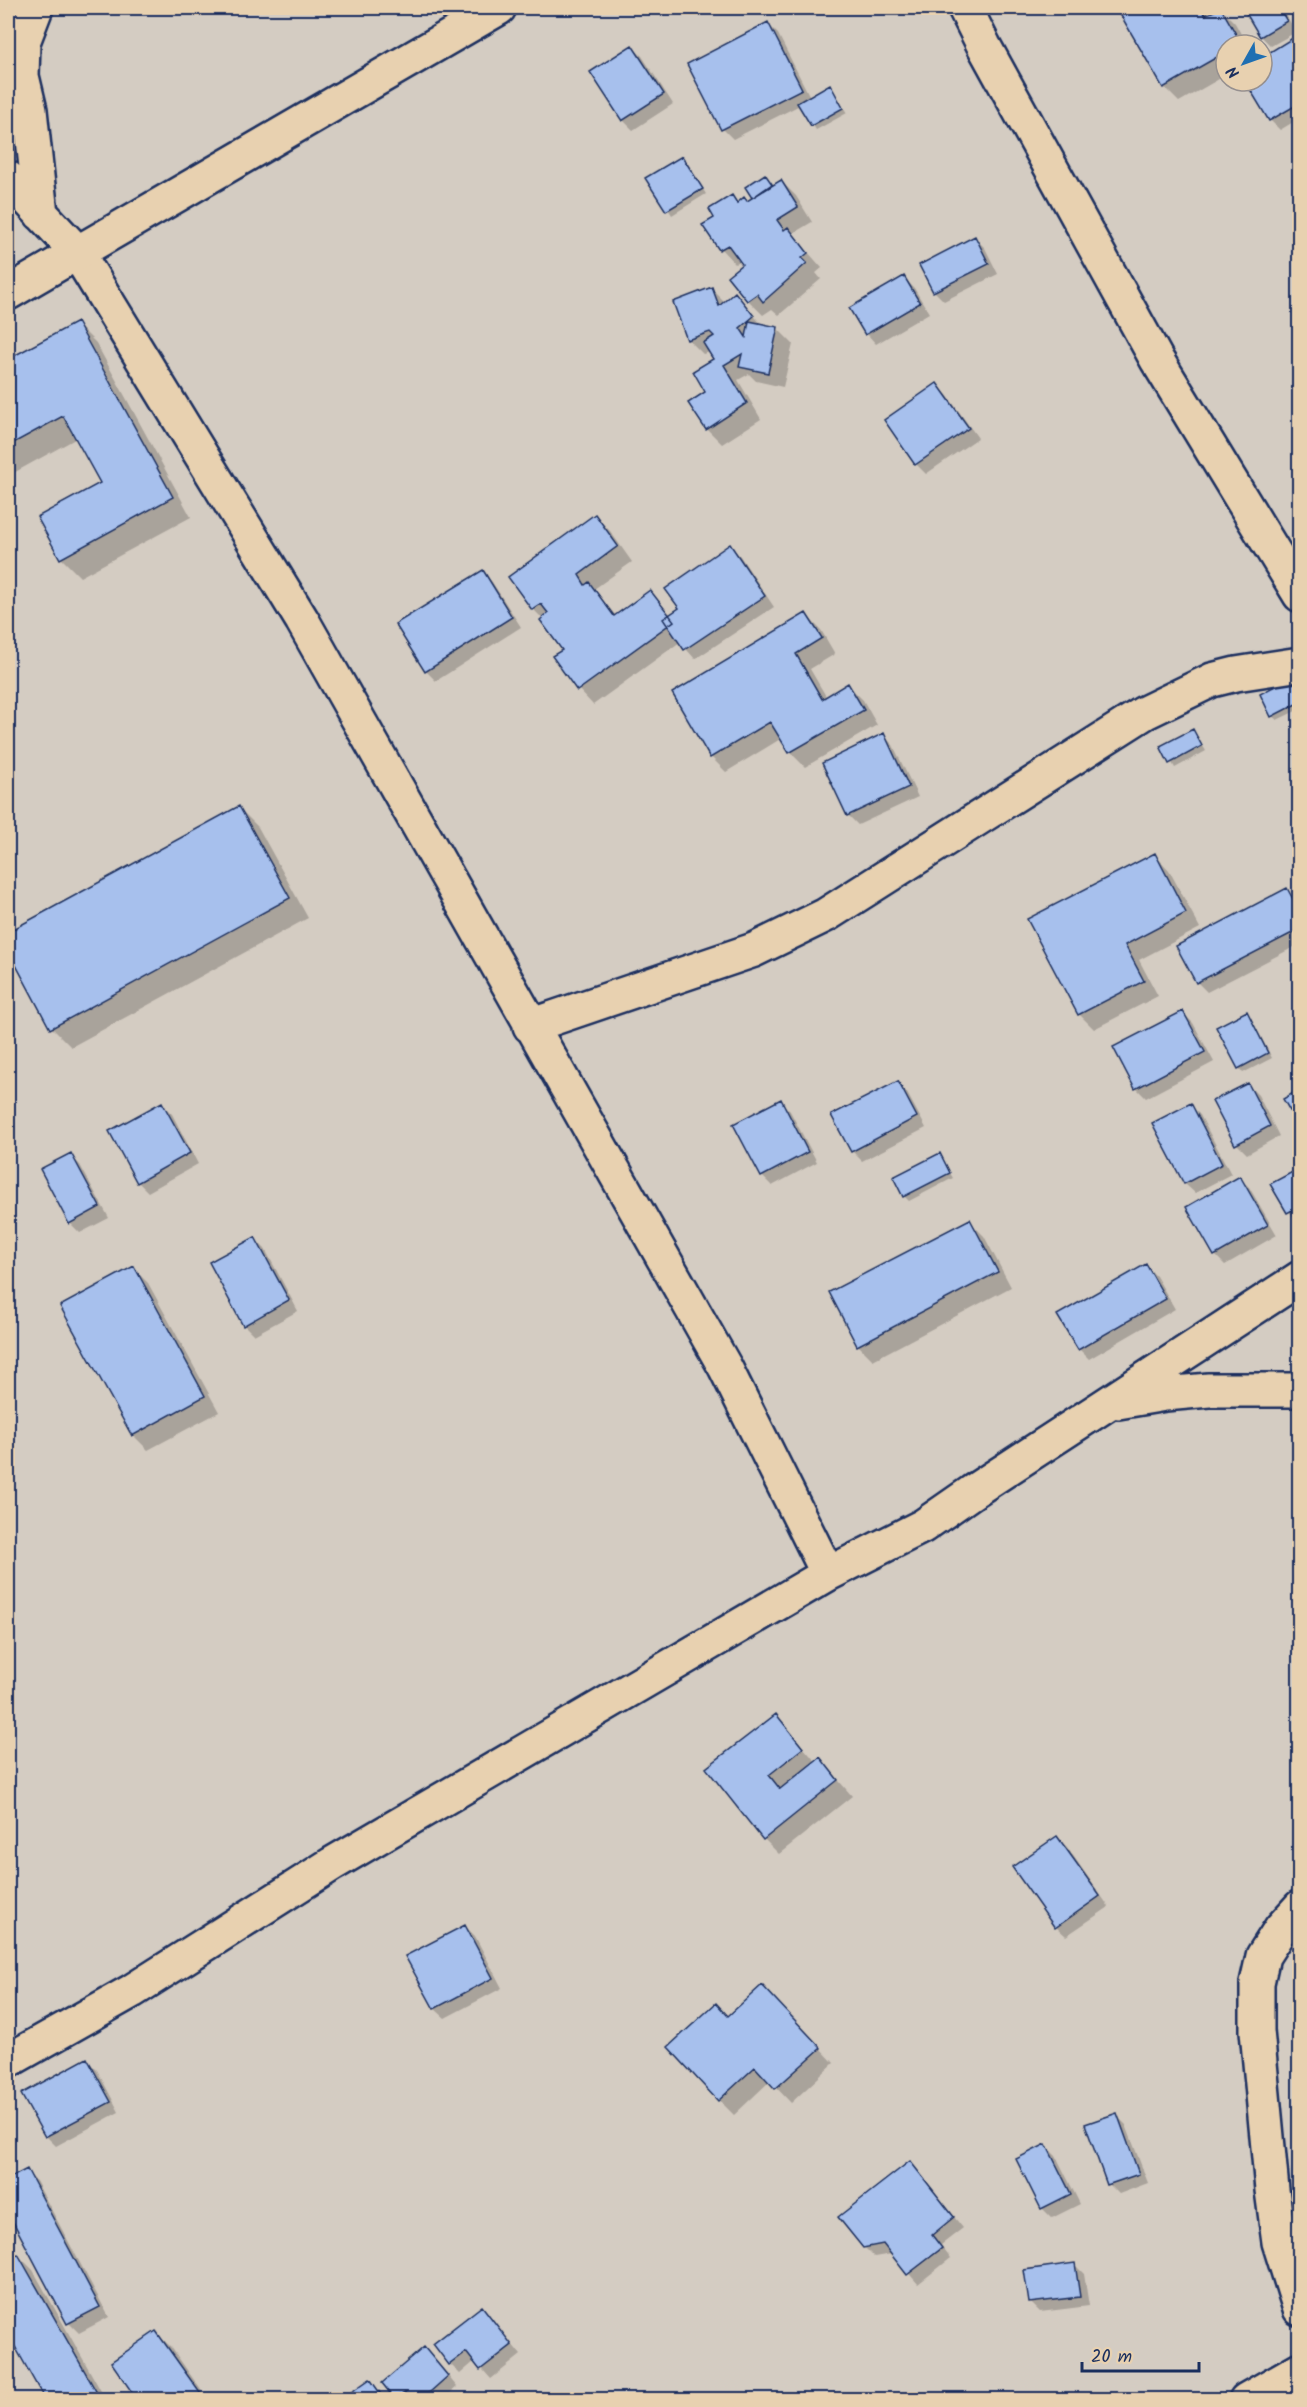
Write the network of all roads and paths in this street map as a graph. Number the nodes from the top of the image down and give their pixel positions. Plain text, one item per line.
1 (36, 8) edge
2 (499, 8) edge
3 (965, 8) edge
4 (8, 178) edge
5 (42, 214) junction
6 (77, 252) junction
7 (8, 293) edge
8 (1299, 595) edge
9 (1299, 664) edge
10 (530, 1026) junction
11 (1299, 1278) edge
12 (1266, 1390) junction
13 (1299, 1390) edge
14 (1107, 1404) junction
15 (1299, 1417) edge
16 (828, 1574) junction
17 (1299, 1907) edge
18 (8, 2061) edge
19 (1299, 2309) edge
20 (1299, 2368) edge
21 (1246, 2400) edge

1 - 5 street
2 - 6 street
3 - 8 street
4 - 5 street
5 - 6 street
6 - 7 street
6 - 10 street
9 - 10 street
10 - 16 street
11 - 14 street
12 - 13 street
12 - 14 street
12 - 15 street
14 - 16 street
16 - 18 street
17 - 19 street
20 - 21 street

